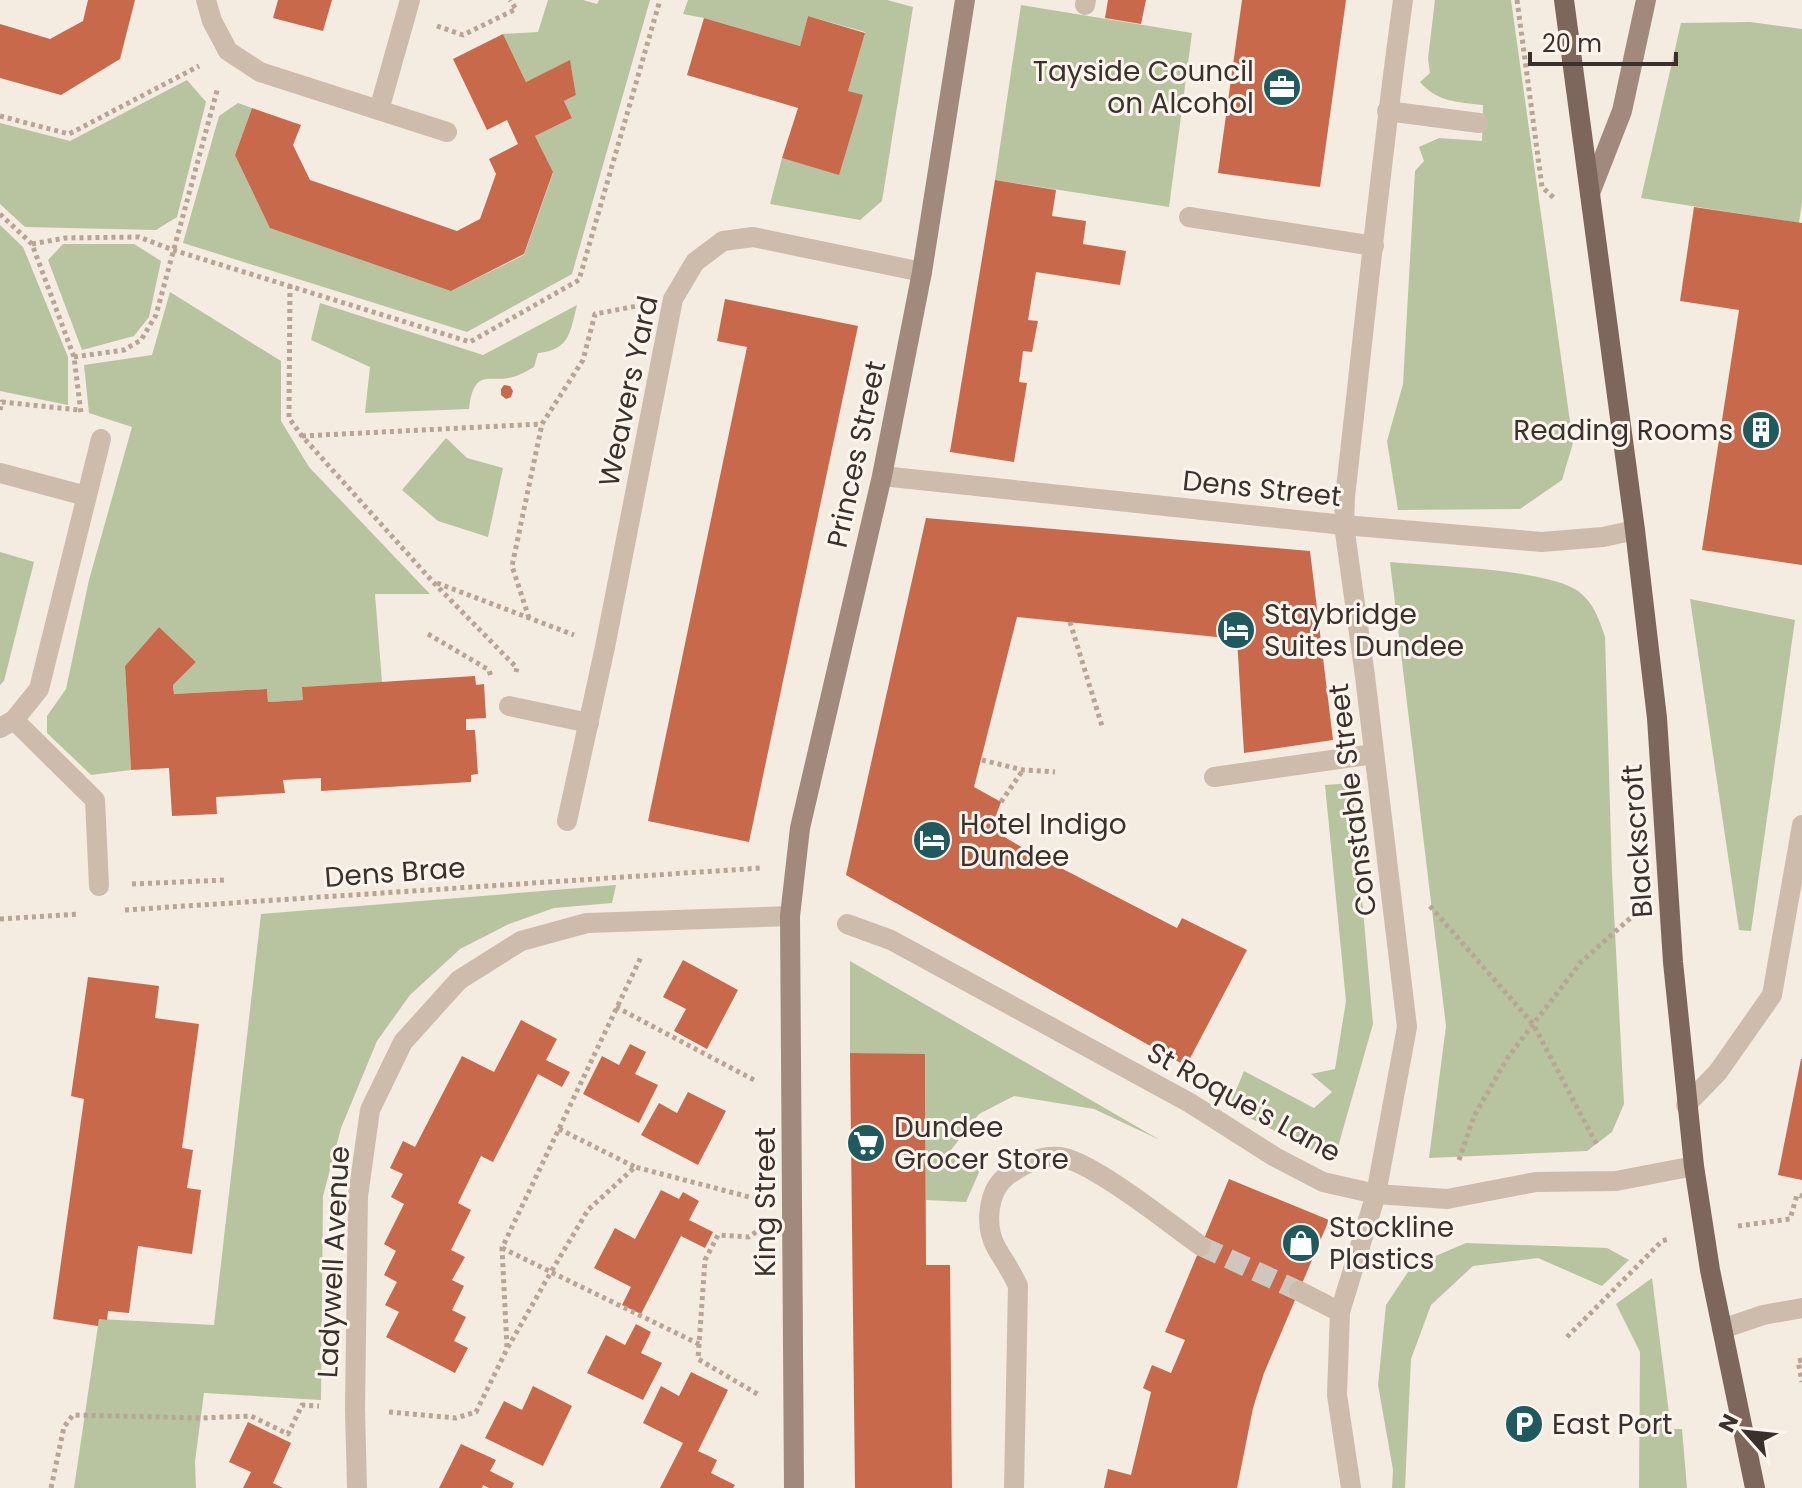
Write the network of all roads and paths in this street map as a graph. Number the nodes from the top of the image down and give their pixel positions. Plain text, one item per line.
1 (206, 0) edge
2 (510, 0) edge
3 (660, 0) edge
4 (965, 0) edge
5 (1403, 0) edge
6 (1517, 0) edge
7 (1564, 0) edge
8 (1646, 0) edge
9 (408, 8) edge
10 (228, 51) junction
11 (379, 110) junction
12 (1387, 111) junction
13 (0, 116) edge
14 (1479, 123) dead end
15 (447, 132) dead end
16 (1590, 193) junction
17 (0, 214) edge
18 (1189, 217) dead end
19 (1596, 237) junction
20 (32, 244) junction
21 (1374, 246) junction
22 (173, 250) junction
23 (922, 272) junction
24 (290, 285) junction
25 (673, 299) junction
26 (74, 357) junction
27 (0, 410) edge
28 (79, 410) junction
29 (542, 424) junction
30 (302, 436) junction
31 (101, 439) joint
32 (0, 473) edge
33 (882, 476) junction
34 (86, 496) junction
35 (1344, 525) junction
36 (1635, 530) junction
37 (433, 582) junction
38 (529, 618) junction
39 (1070, 622) dead end
40 (428, 634) dead end
41 (605, 647) junction
42 (509, 706) junction
43 (589, 723) junction
44 (7, 724) edge
45 (1102, 726) dead end
46 (1374, 754) junction
47 (982, 760) dead end
48 (1023, 770) junction
49 (1055, 772) dead end
50 (1214, 777) dead end
51 (1001, 802) dead end
52 (567, 821) dead end
53 (1802, 825) edge
54 (1388, 858) junction
55 (793, 865) junction
56 (226, 880) dead end
57 (162, 883) dead end
58 (1668, 885) junction
59 (99, 886) dead end
60 (111, 911) dead end
61 (79, 914) dead end
62 (790, 916) junction
63 (0, 919) edge
64 (659, 921) junction
65 (847, 924) dead end
66 (616, 1007) junction
67 (1533, 1024) junction
68 (792, 1100) junction
69 (1686, 1105) junction
70 (559, 1129) junction
71 (1694, 1166) junction
72 (635, 1167) junction
73 (1616, 1181) junction
74 (1376, 1194) junction
75 (1802, 1196) edge
76 (1447, 1199) junction
77 (793, 1208) junction
78 (1732, 1227) dead end
79 (1662, 1241) dead end
80 (1201, 1246) tunnel mouth
81 (502, 1248) junction
82 (551, 1272) junction
83 (1299, 1291) tunnel mouth
84 (1802, 1308) edge
85 (1340, 1312) junction
86 (1722, 1329) junction
87 (1567, 1337) dead end
88 (699, 1344) junction
89 (507, 1349) junction
90 (1802, 1360) edge
91 (1802, 1382) edge
92 (355, 1409) junction
93 (794, 1416) junction
94 (1754, 1487) edge
95 (51, 1488) edge
96 (357, 1488) edge
97 (794, 1488) edge
98 (1014, 1488) edge
99 (1351, 1488) edge

1 - 10 street
2 - 9 path
3 - 24 path
4 - 23 street, Princes Street
5 - 12 street, Constable Street
6 - 19 path
7 - 16 main road, Blackscroft
8 - 16 street, Blackscroft
9 - 11 street
10 - 11 street
10 - 13 path
10 - 22 path
11 - 15 street
12 - 14 street
12 - 21 street, Constable Street
16 - 19 main road, Blackscroft
17 - 20 path
18 - 21 street
19 - 36 main road, Blackscroft
20 - 22 path
20 - 26 path
21 - 35 street, Constable Street
22 - 24 path
22 - 26 path
23 - 25 street, Weavers Yard
23 - 33 street, Princes Street
24 - 30 path
25 - 29 path
25 - 41 street, Weavers Yard
26 - 28 path
27 - 28 path
28 - 31 path
29 - 30 path
29 - 38 path
30 - 37 path
31 - 34 street
32 - 34 street
33 - 35 street, Dens Street
33 - 55 street, Princes Street
34 - 44 street
35 - 36 street, Dens Street
35 - 46 street, Constable Street
36 - 58 main road, Blackscroft
37 - 38 path
37 - 42 path
38 - 41 path
39 - 45 path
40 - 42 path
41 - 43 street, Weavers Yard
42 - 43 street
43 - 52 street, Weavers Yard
44 - 59 street
46 - 50 street
46 - 54 street, Constable Street
47 - 48 path
48 - 49 path
48 - 51 path
53 - 69 street
54 - 67 path
54 - 74 street, Constable Street
55 - 60 path, Dens Brae
55 - 62 street, Princes Street
56 - 57 path
58 - 67 path
58 - 69 main road, Blackscroft
61 - 63 path
62 - 64 street, Ladywell Avenue
62 - 68 street, King Street
64 - 66 path
64 - 92 street, Ladywell Avenue
65 - 74 street, St Roque's Lane
66 - 68 path
66 - 70 path
67 - 73 path
67 - 76 path
68 - 77 street, King Street
69 - 71 main road, Blackscroft
70 - 72 path
70 - 81 path
71 - 73 street, St Roque's Lane
71 - 86 main road, Blackscroft
72 - 77 path
72 - 82 path
73 - 76 street, St Roque's Lane
74 - 76 street, St Roque's Lane
74 - 85 street, Constable Street
75 - 78 path
77 - 88 path
77 - 93 street, King Street
79 - 87 path
80 - 98 street
81 - 82 path
81 - 89 path
82 - 88 path
82 - 89 path
83 - 85 street
84 - 86 street
85 - 99 street, Constable Street
86 - 94 main road, Blackscroft
88 - 93 path
89 - 92 path
90 - 91 path
92 - 95 path
92 - 96 street, Ladywell Avenue
93 - 97 street, King Street

